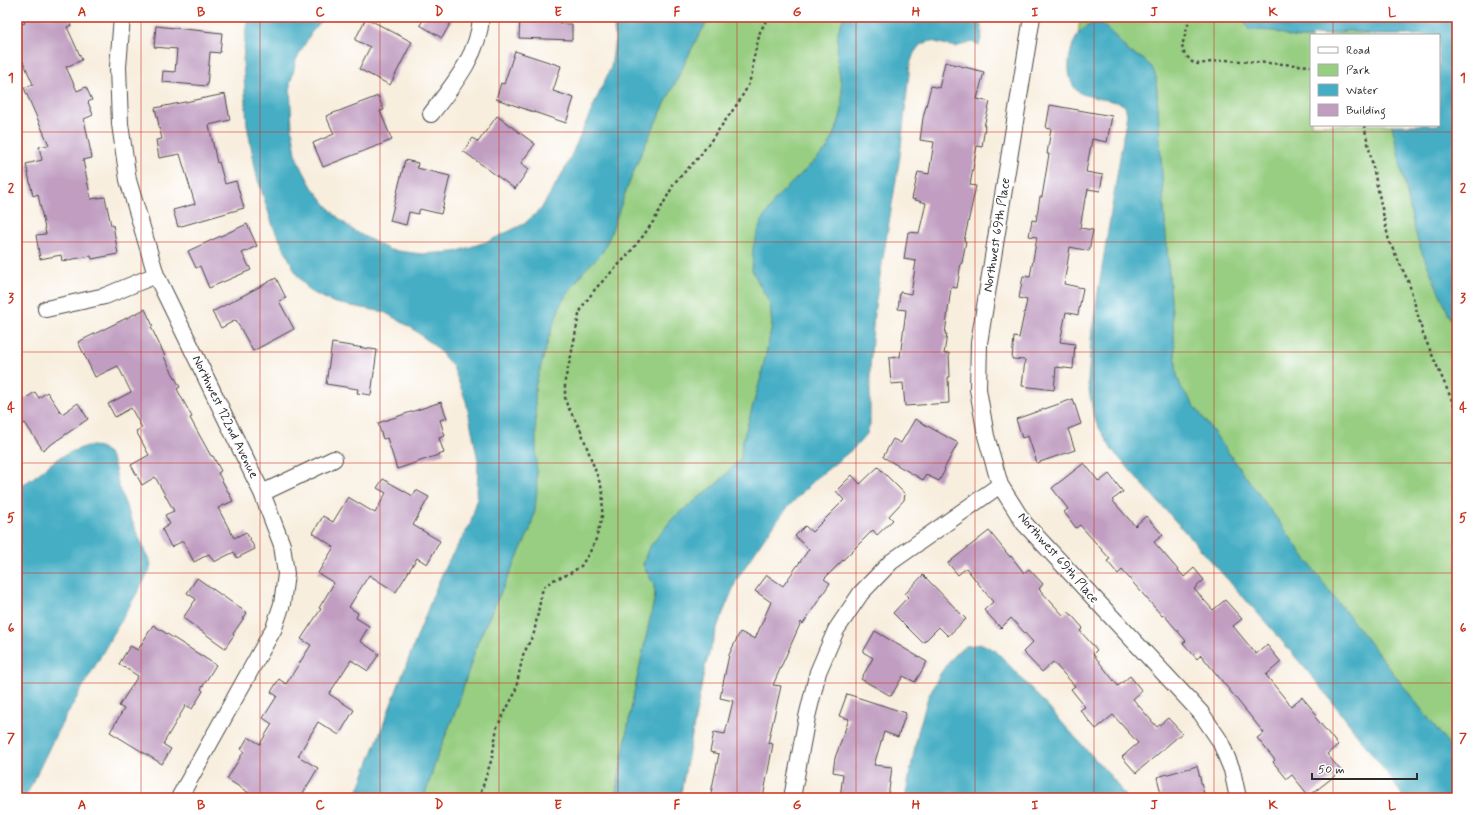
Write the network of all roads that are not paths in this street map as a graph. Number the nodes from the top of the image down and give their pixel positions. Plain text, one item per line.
1 (122, 17) edge
2 (482, 17) edge
3 (1032, 17) edge
4 (431, 114) dead end
5 (156, 275) junction
6 (46, 309) dead end
7 (334, 459) dead end
8 (1000, 485) junction
9 (262, 493) junction
10 (179, 798) edge
11 (792, 798) edge
12 (1240, 798) edge

1 - 5 street, Northwest 122nd Avenue
2 - 4 street
3 - 8 street, Northwest 69th Place
5 - 6 street
5 - 9 street, Northwest 122nd Avenue
7 - 9 street
8 - 11 street
8 - 12 street, Northwest 69th Place
9 - 10 street, Northwest 122nd Avenue

